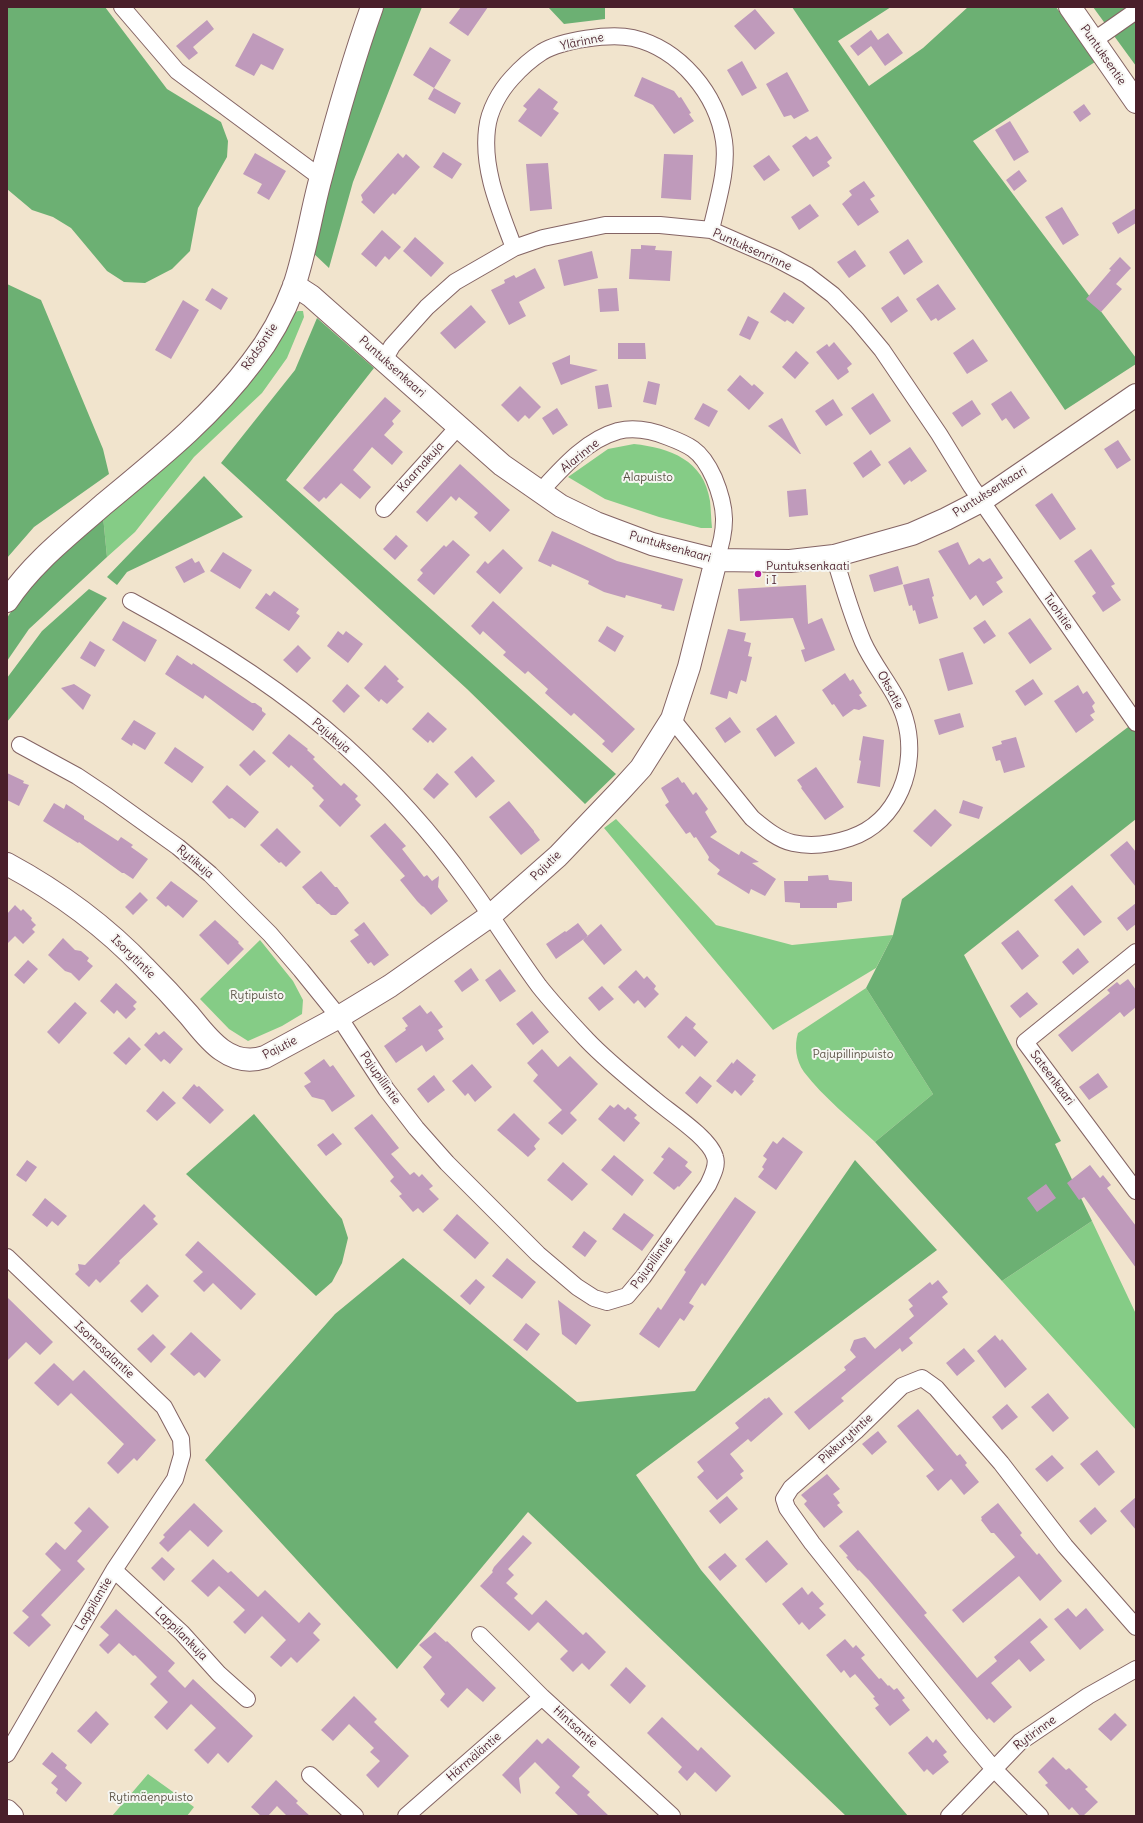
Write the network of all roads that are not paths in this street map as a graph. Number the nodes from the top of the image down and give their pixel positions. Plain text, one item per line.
1 (122, 7) edge
2 (372, 7) edge
3 (1070, 7) edge
4 (1136, 11) edge
5 (1093, 41) junction
6 (1136, 102) edge
7 (320, 177) junction
8 (711, 230) junction
9 (514, 248) junction
10 (294, 285) junction
11 (384, 360) junction
12 (1136, 395) edge
13 (459, 426) junction
14 (540, 492) junction
15 (981, 500) junction
16 (384, 509) dead end
17 (834, 556) junction
18 (716, 560) junction
19 (7, 601) edge
20 (131, 601) dead end
21 (672, 719) junction
22 (1136, 724) edge
23 (20, 745) dead end
24 (7, 864) edge
25 (490, 916) junction
26 (1136, 952) edge
27 (339, 1017) junction
28 (247, 1060) joint
29 (1136, 1191) edge
30 (7, 1257) edge
31 (182, 1455) joint
32 (114, 1570) junction
33 (1136, 1627) edge
34 (480, 1635) dead end
35 (1136, 1669) edge
36 (542, 1697) junction
37 (247, 1699) dead end
38 (7, 1754) edge
39 (993, 1768) junction
40 (310, 1775) dead end
41 (7, 1811) edge
42 (12, 1816) edge
43 (355, 1816) edge
44 (406, 1816) edge
45 (672, 1816) edge
46 (948, 1816) edge
47 (1040, 1816) edge

1 - 7 street
2 - 7 street, Rödsöntie
3 - 5 street, Puntuksentie
4 - 5 street
5 - 6 street, Puntuksentie
7 - 10 street, Rödsöntie
8 - 9 street, Puntuksenrinne
8 - 9 street, Ylärinne
8 - 15 street, Puntuksenrinne
9 - 11 street, Puntuksenrinne
10 - 11 street, Puntuksenkaari
10 - 19 street, Rödsöntie
11 - 13 street, Puntuksenkaari
12 - 15 street, Puntuksenkaari
13 - 14 street, Puntuksenkaari
13 - 16 street, Kaarnakuja
14 - 18 street, Puntuksenkaari
14 - 18 street, Alarinne
15 - 17 street, Puntuksenkaari
15 - 22 street, Tuohitie
17 - 18 street, Puntuksenkaari
17 - 21 street, Oksatie
18 - 21 street, Pajutie
20 - 25 street, Pajukuja
21 - 25 street, Pajutie
23 - 27 street, Rytikuja
24 - 28 street, Isorytintie
25 - 27 street, Pajutie
25 - 27 street, Pajupillintie
26 - 29 street, Sateenkaari
27 - 28 street, Pajutie
30 - 31 street, Isomosalantie
31 - 32 street, Lappilantie
32 - 37 street, Lappilankuja
32 - 38 street, Lappilantie
33 - 39 street, Pikkurytintie
34 - 36 street, Hintsantie
35 - 39 street, Rytirinne
36 - 44 street, Härmäläntie
36 - 45 street, Hintsantie
39 - 46 street, Rytirinne
39 - 47 street
40 - 43 street
41 - 42 street

